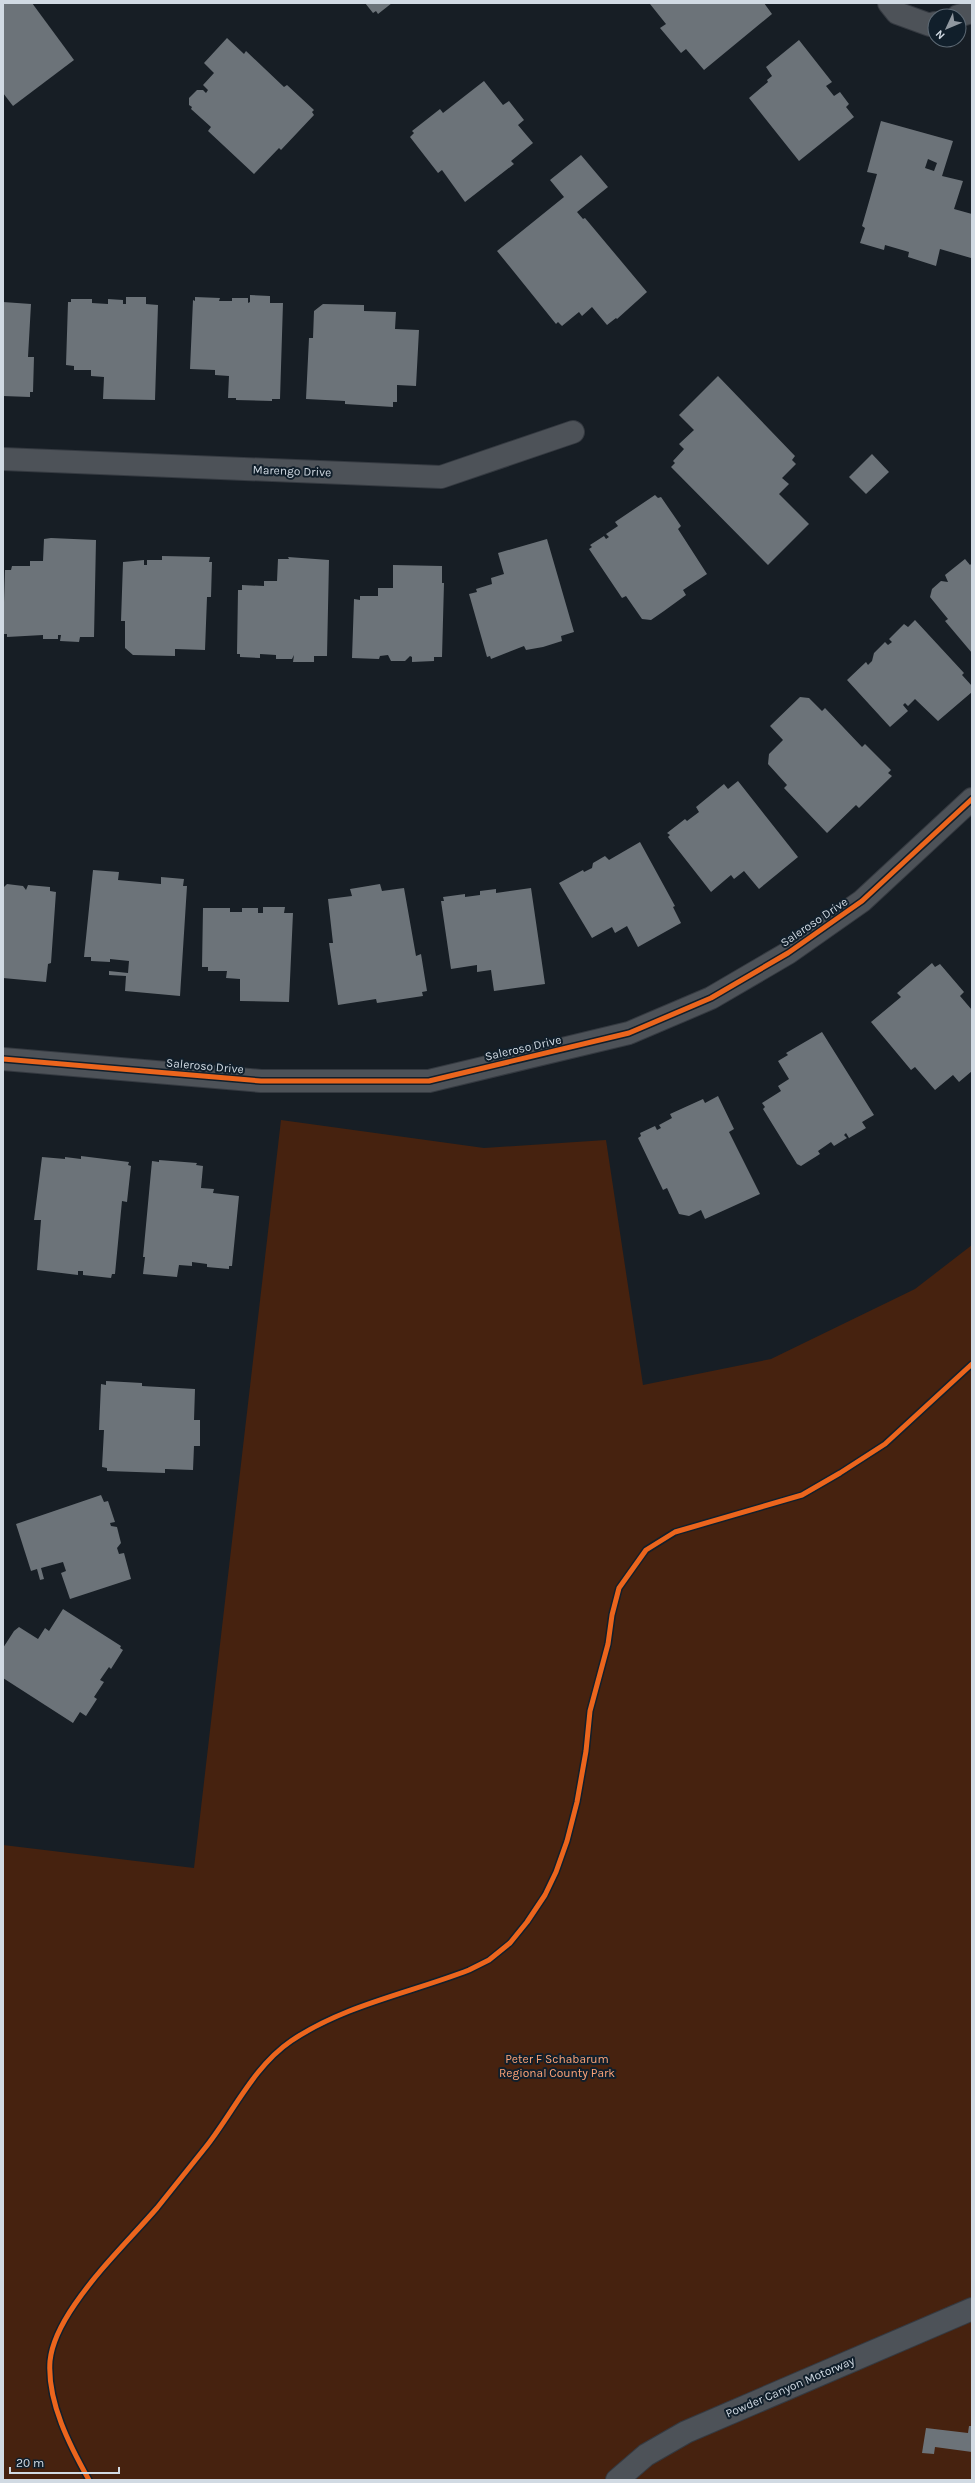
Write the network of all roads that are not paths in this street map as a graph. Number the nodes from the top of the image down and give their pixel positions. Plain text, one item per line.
1 (889, 3) edge
2 (927, 22) edge
3 (573, 432) dead end
4 (3, 459) edge
5 (972, 799) edge
6 (3, 1059) edge
7 (972, 2309) edge
8 (617, 2480) edge

1 - 2 street
3 - 4 street, Marengo Drive
5 - 6 street, Saleroso Drive
7 - 8 street, Powder Canyon Motorway

